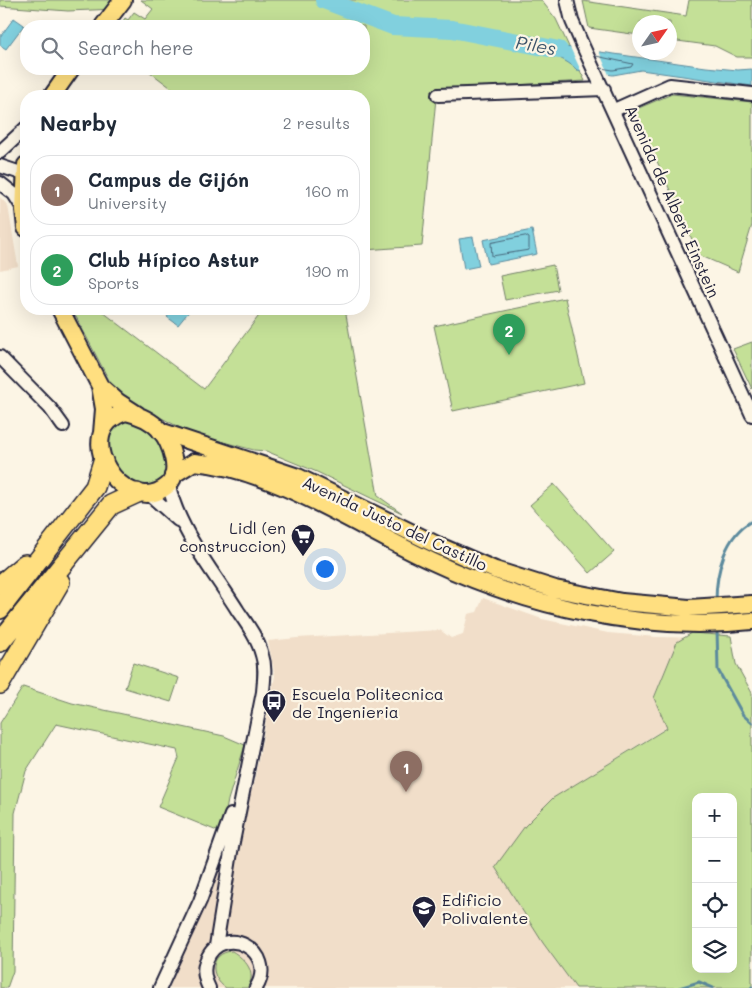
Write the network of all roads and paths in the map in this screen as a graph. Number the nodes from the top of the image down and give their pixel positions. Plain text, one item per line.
1 (123, 0) edge
2 (558, 0) edge
3 (567, 0) edge
4 (108, 20) edge
5 (572, 21) junction
6 (67, 75) edge
7 (56, 90) edge
8 (604, 90) junction
9 (752, 94) edge
10 (438, 95) dead end
11 (614, 110) junction
12 (20, 134) edge
13 (0, 152) edge
14 (0, 166) edge
15 (20, 169) edge
16 (20, 171) edge
17 (0, 177) edge
18 (0, 184) edge
19 (20, 204) edge
20 (63, 315) edge
21 (0, 357) edge
22 (100, 386) junction
23 (139, 415) junction
24 (752, 415) edge
25 (63, 426) dead end
26 (160, 431) junction
27 (102, 433) junction
28 (103, 461) junction
29 (171, 480) junction
30 (143, 494) junction
31 (184, 525) junction
32 (87, 533) junction
33 (54, 540) junction
34 (0, 585) edge
35 (0, 609) edge
36 (749, 613) edge
37 (690, 615) junction
38 (0, 642) edge
39 (0, 684) edge
40 (249, 763) junction
41 (231, 852) junction
42 (211, 873) junction
43 (224, 895) junction
44 (231, 941) junction
45 (216, 946) junction
46 (259, 986) edge
47 (160, 988) edge
48 (209, 988) edge

1 - 4 main road
2 - 5 street
3 - 5 street, Avenida de Albert Einstein
5 - 8 street, Avenida de Albert Einstein
6 - 7 main road
8 - 10 street
8 - 11 street, Avenida de Albert Einstein
9 - 11 street
11 - 24 street, Avenida de Albert Einstein
12 - 13 street
14 - 15 street
16 - 17 street
18 - 19 street
20 - 22 main road
21 - 25 street
22 - 23 main road
22 - 27 main road
23 - 26 main road
23 - 27 main road
26 - 29 main road
26 - 37 main road, Avenida Justo del Castillo
27 - 28 main road
28 - 30 main road
28 - 33 highway
29 - 30 main road
29 - 31 street
29 - 37 main road, Avenida Justo del Castillo
30 - 31 street
30 - 32 highway
31 - 40 street
32 - 38 highway
32 - 39 highway
33 - 34 highway
33 - 35 highway
36 - 37 main road, Avenida Justo del Castillo
40 - 41 street
40 - 42 street
41 - 42 street
41 - 43 street
42 - 47 street
43 - 44 street
43 - 45 street
44 - 45 street
44 - 46 street
45 - 48 street

